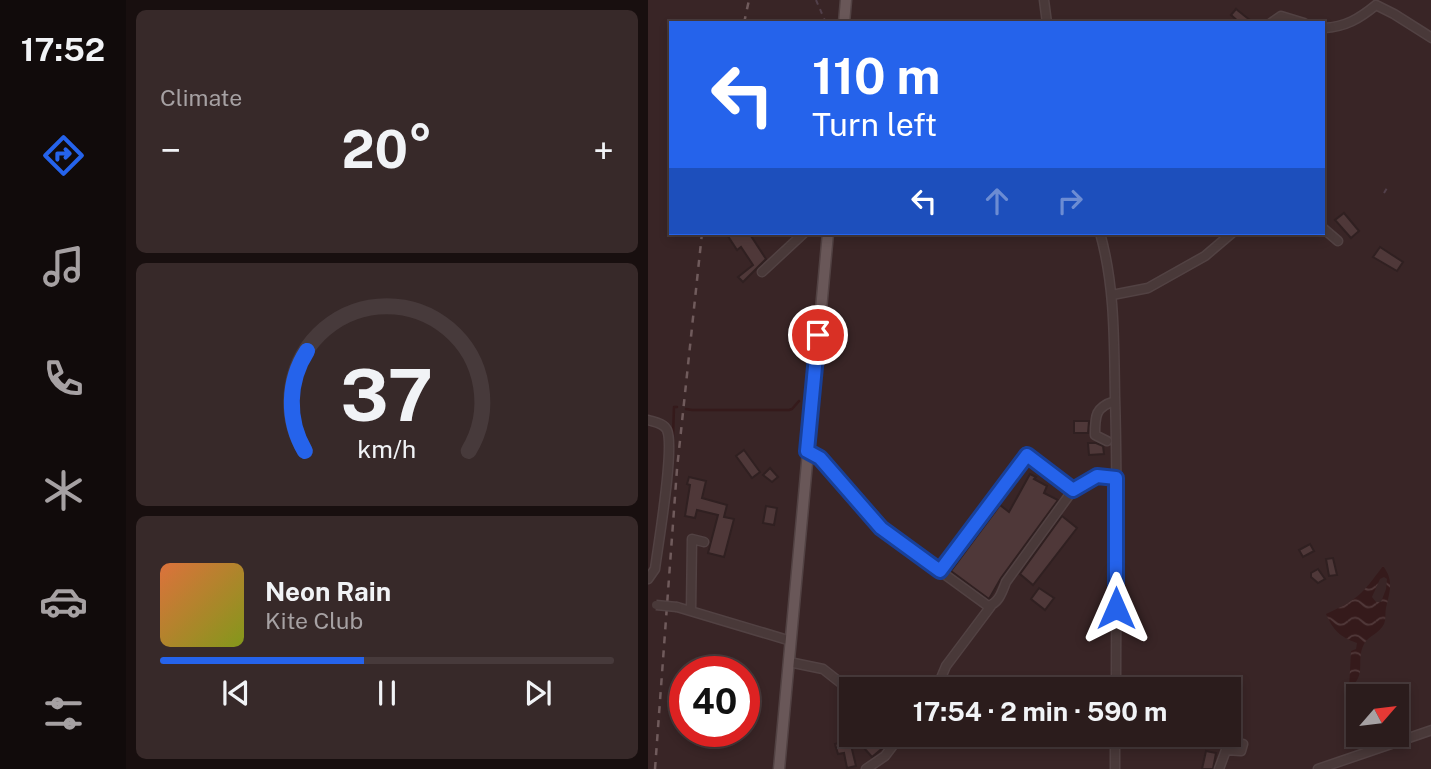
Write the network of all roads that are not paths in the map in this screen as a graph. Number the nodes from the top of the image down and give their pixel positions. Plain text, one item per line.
1 (846, 0) edge
2 (1044, 0) edge
3 (844, 21) edge
4 (1047, 21) edge
5 (1274, 21) edge
6 (1297, 21) edge
7 (1325, 28) edge
8 (1431, 36) edge
9 (1325, 230) edge
10 (802, 235) edge
11 (828, 235) edge
12 (1100, 235) edge
13 (1230, 235) edge
14 (1339, 241) dead end
15 (762, 272) dead end
16 (1112, 295) junction
17 (1115, 401) junction
18 (648, 420) edge
19 (1107, 441) dead end
20 (807, 451) junction
21 (1116, 478) junction
22 (1073, 490) junction
23 (704, 542) dead end
24 (940, 571) junction
25 (648, 579) edge
26 (652, 604) edge
27 (991, 606) junction
28 (691, 611) junction
29 (791, 641) junction
30 (789, 662) junction
31 (941, 677) edge
32 (1116, 677) edge
33 (839, 682) edge
34 (1431, 730) edge
35 (1243, 744) dead end
36 (892, 747) edge
37 (1115, 747) edge
38 (779, 769) edge
39 (866, 769) edge
40 (1115, 769) edge
41 (1220, 769) edge
42 (1318, 769) edge

1 - 3 main road
2 - 4 street
5 - 6 street
7 - 8 street
9 - 14 street
10 - 15 street
11 - 20 main road
12 - 16 street
13 - 16 street
16 - 17 street
17 - 19 street
17 - 21 street
18 - 25 street
20 - 24 street
20 - 29 main road
21 - 22 street
21 - 32 street
22 - 24 street
22 - 27 street
23 - 28 street
24 - 27 street
26 - 28 street, bridge
27 - 31 street
28 - 29 street
29 - 30 main road
30 - 33 street
30 - 38 main road
34 - 42 street
35 - 41 street
36 - 39 street
37 - 40 street

